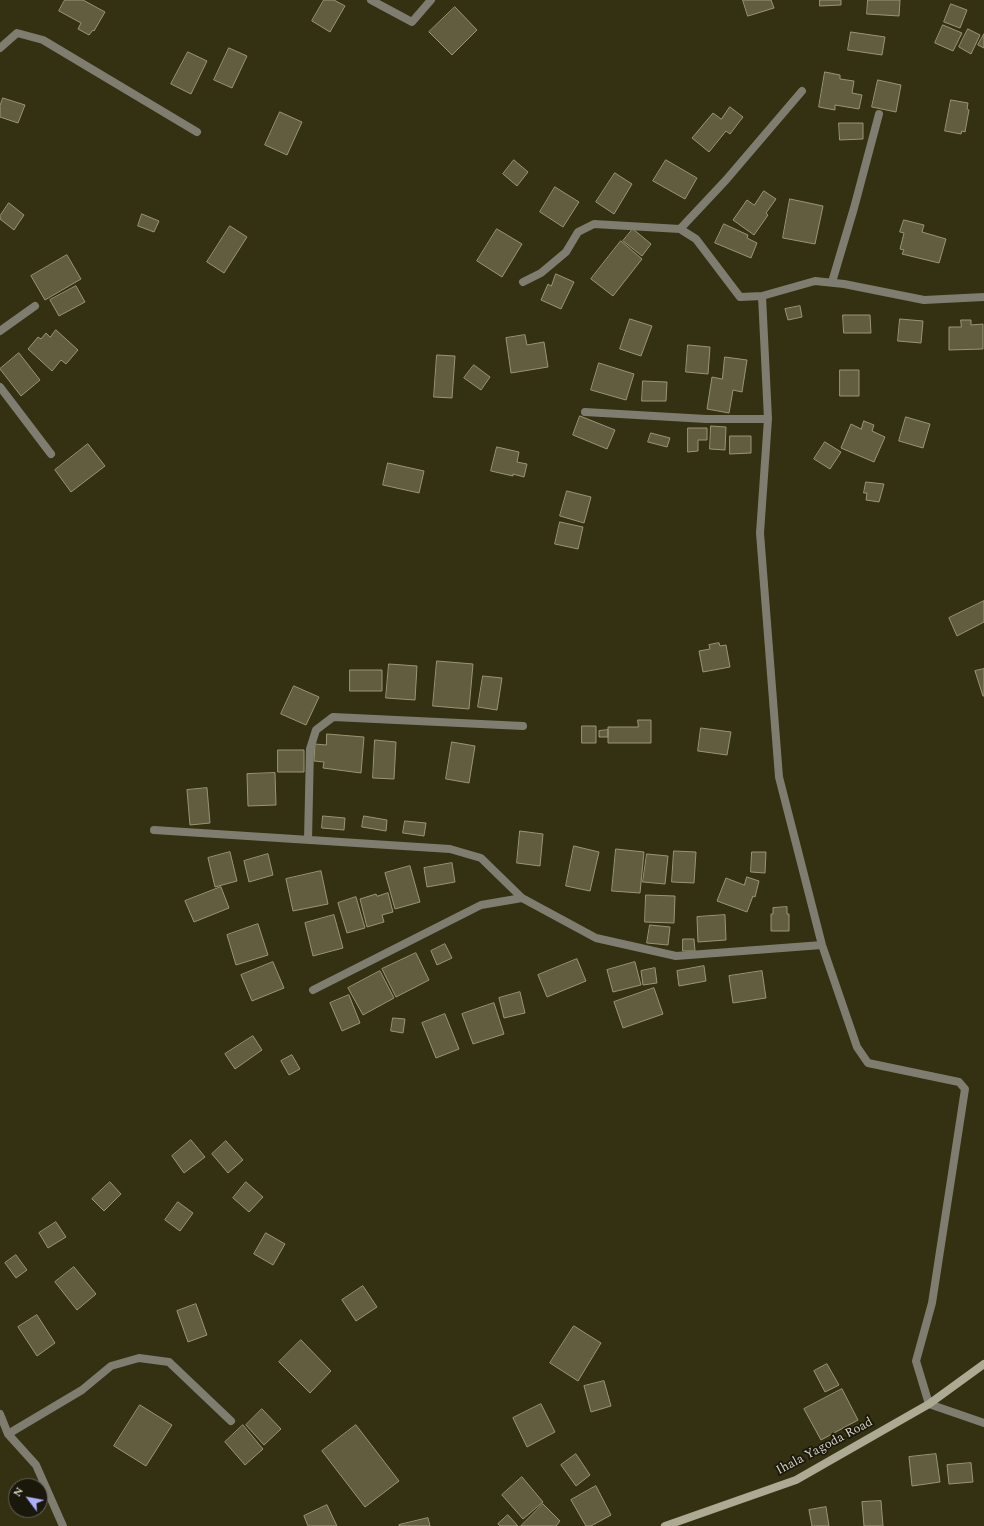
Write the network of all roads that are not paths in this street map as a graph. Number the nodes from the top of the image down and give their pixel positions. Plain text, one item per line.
1 (371, 0) edge
2 (431, 0) edge
3 (0, 48) edge
4 (802, 91) dead end
5 (879, 114) dead end
6 (197, 132) dead end
7 (680, 229) junction
8 (523, 282) dead end
9 (832, 282) junction
10 (762, 296) junction
11 (984, 297) edge
12 (34, 306) dead end
13 (0, 331) edge
14 (0, 387) edge
15 (585, 412) dead end
16 (768, 419) junction
17 (51, 454) dead end
18 (523, 726) dead end
19 (154, 830) dead end
20 (308, 840) junction
21 (522, 898) junction
22 (822, 945) junction
23 (313, 990) dead end
24 (984, 1364) edge
25 (929, 1404) junction
26 (0, 1414) edge
27 (231, 1421) dead end
28 (984, 1423) edge
29 (8, 1434) junction
30 (63, 1526) edge
31 (665, 1526) edge

1 - 2 street
3 - 6 street
4 - 7 street
5 - 9 street
7 - 8 street
7 - 10 street
9 - 10 street
9 - 11 street
10 - 16 street
12 - 13 street
14 - 17 street
15 - 16 street
16 - 22 street
18 - 20 street
19 - 20 street
20 - 21 street
21 - 22 street
21 - 23 street
22 - 25 street
24 - 25 street, Ihala Yagoda Road
25 - 28 street
25 - 31 street, Ihala Yagoda Road
26 - 29 street
27 - 29 street
29 - 30 street

